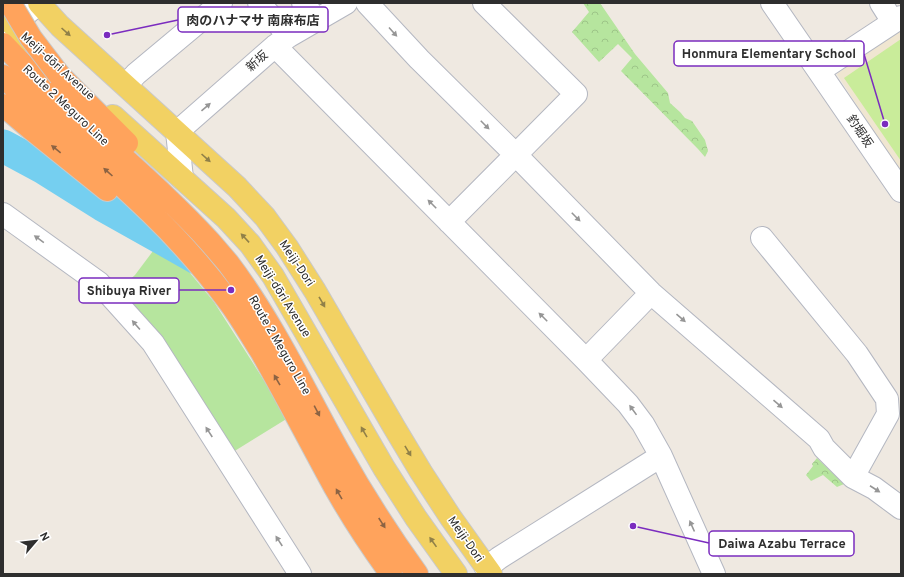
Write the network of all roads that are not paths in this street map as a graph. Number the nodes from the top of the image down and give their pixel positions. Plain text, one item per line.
1 (10, 3) edge
2 (39, 3) edge
3 (221, 3) edge
4 (259, 3) edge
5 (303, 3) edge
6 (346, 3) edge
7 (367, 3) edge
8 (484, 3) edge
9 (772, 3) edge
10 (881, 3) edge
11 (897, 19) edge
12 (317, 20) junction
13 (5, 30) edge
14 (282, 41) junction
15 (819, 71) junction
16 (3, 76) edge
17 (126, 85) junction
18 (3, 105) edge
19 (177, 132) junction
20 (516, 155) junction
21 (182, 178) junction
22 (901, 191) edge
23 (3, 214) edge
24 (450, 222) junction
25 (762, 238) dead end
26 (247, 289) junction
27 (651, 293) junction
28 (247, 329) junction
29 (586, 360) junction
30 (661, 456) junction
31 (853, 478) junction
32 (901, 508) edge
33 (488, 571) edge
34 (300, 574) edge
35 (391, 574) edge
36 (417, 574) edge
37 (456, 574) edge
38 (714, 574) edge

1 - 26 highway, bridge
2 - 13 street
2 -> 17 main road, Meiji-Dori
3 - 17 street
4 - 14 street
5 - 12 street
6 - 12 street, 新坂
7 -> 20 street
8 - 20 street
9 - 15 street, 釣堀坂
10 - 11 street
11 - 15 street
12 - 14 street, 新坂
13 - 21 main road, Meiji-dōri Avenue
13 - 26 highway, Route 2 Meguro Line
19 -> 14 street, 新坂
24 -> 14 street
15 - 22 street, 釣堀坂
28 -> 16 highway, Route 2 Meguro Line
17 - 19 main road, Meiji-Dori
28 -> 18 highway
19 - 21 street
19 -> 33 main road, Meiji-Dori
20 - 24 street
20 -> 27 street
37 -> 21 main road, Meiji-dōri Avenue
34 -> 23 street
29 -> 24 street
25 - 31 street
26 -> 36 highway, Route 2 Meguro Line
27 - 29 street
27 -> 31 street
35 -> 28 highway, Route 2 Meguro Line
30 -> 29 street
30 - 33 street
38 -> 30 street
31 -> 32 street

